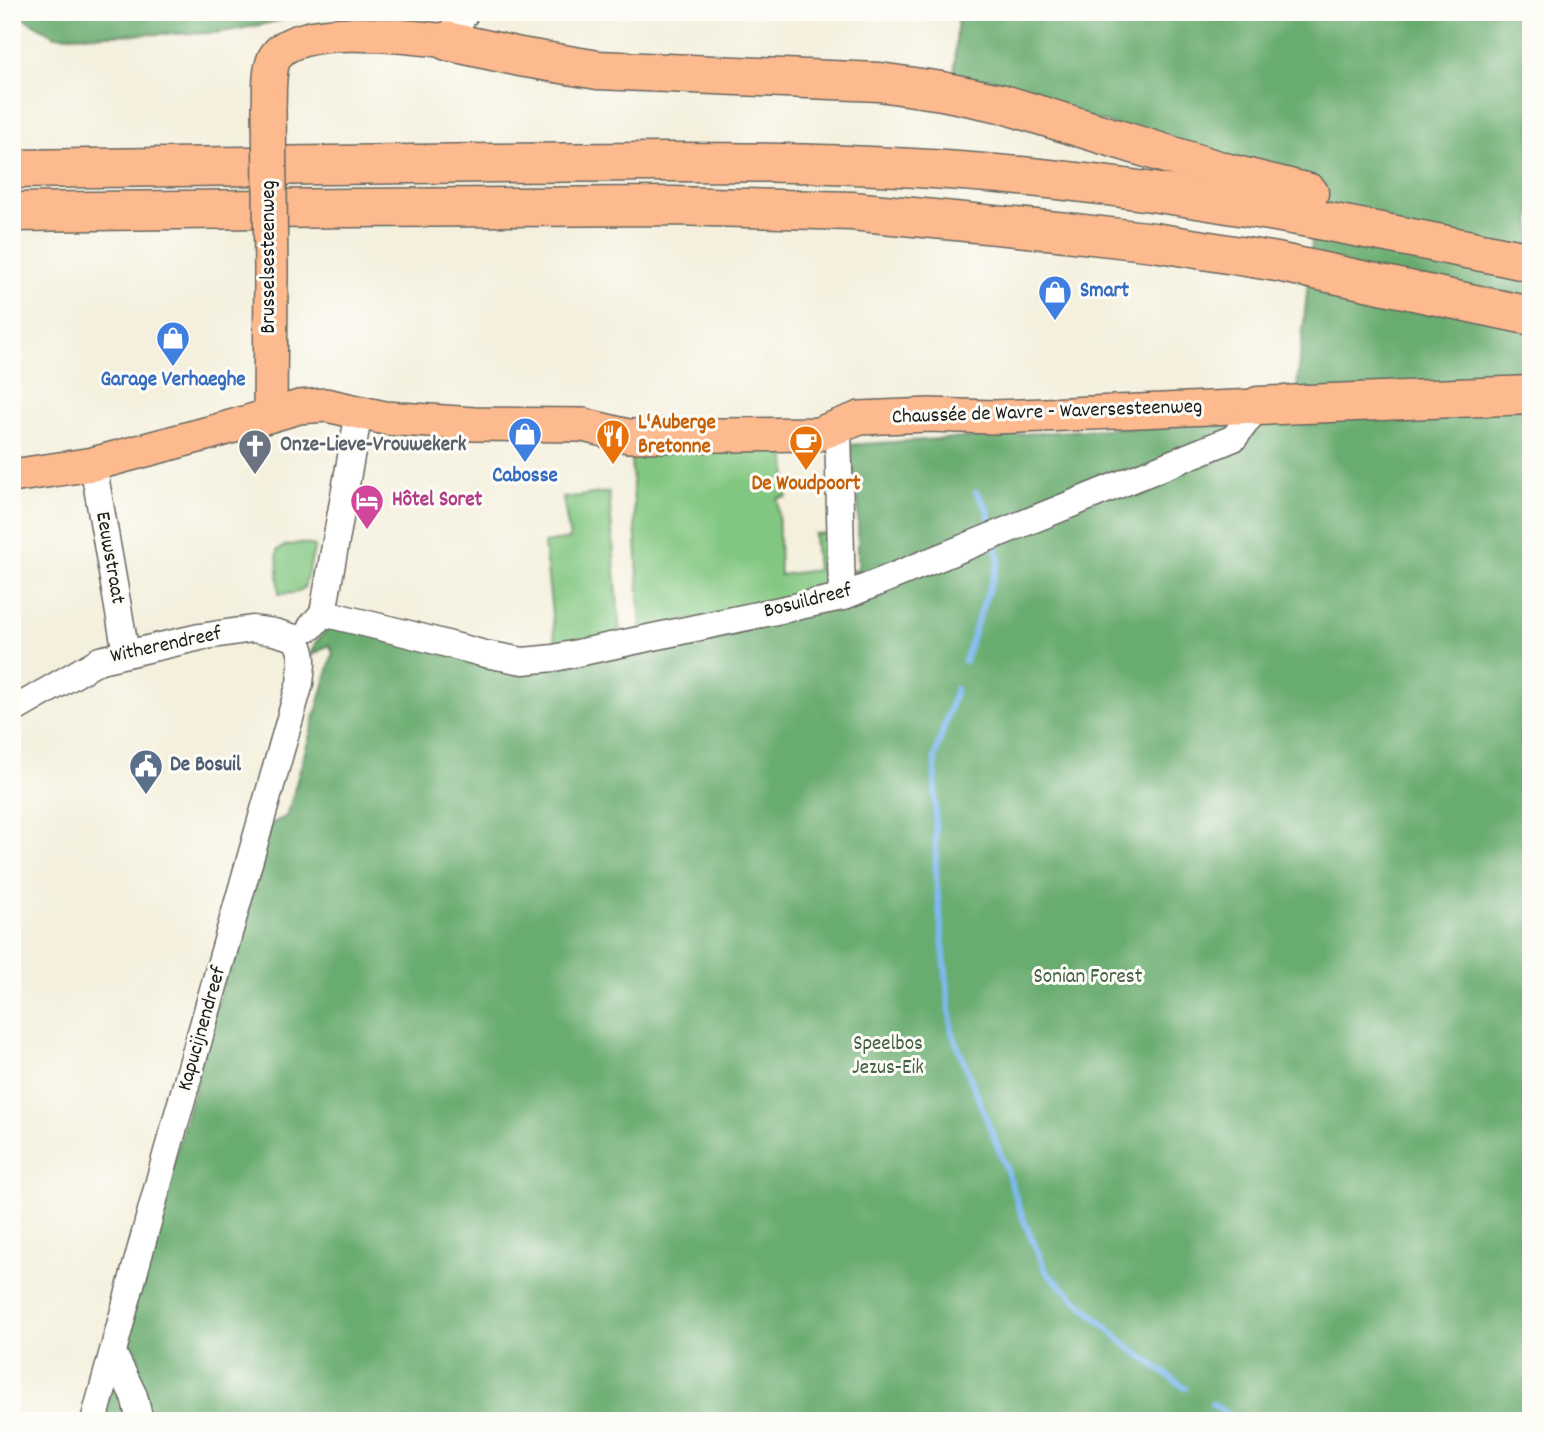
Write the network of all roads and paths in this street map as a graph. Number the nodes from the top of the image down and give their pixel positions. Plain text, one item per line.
1 (458, 24) edge
2 (12, 169) edge
3 (12, 212) edge
4 (1369, 229) junction
5 (1531, 262) edge
6 (1528, 315) edge
7 (1531, 395) edge
8 (359, 412) junction
9 (270, 415) junction
10 (1251, 415) junction
11 (838, 427) junction
12 (93, 464) junction
13 (12, 477) edge
14 (842, 597) junction
15 (323, 613) junction
16 (295, 638) junction
17 (127, 653) junction
18 (12, 711) edge
19 (113, 1353) junction
20 (94, 1421) edge
21 (140, 1421) edge

1 - 4 highway
1 - 9 main road, Brusselsesteenweg, bridge
2 - 4 highway
3 - 6 highway
4 - 5 highway
7 - 10 highway
8 - 9 main road
8 - 11 main road
8 - 15 street
9 - 12 main road
10 - 11 main road, Chaussée de Wavre - Waversesteenweg
10 - 14 street, Bosuildreef
11 - 14 street
12 - 13 main road
12 - 17 street, Eeuwstraat
14 - 15 street, Bosuildreef
15 - 16 street
16 - 17 street, Witherendreef
16 - 19 street, Kapucijnendreef
17 - 18 street, Witherendreef
19 - 20 street, Kapucijnendreef
19 - 21 street

